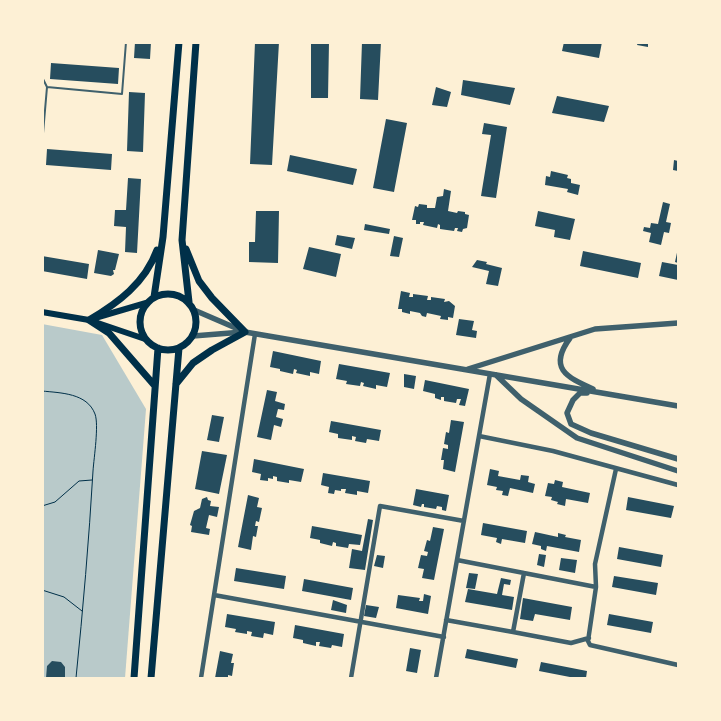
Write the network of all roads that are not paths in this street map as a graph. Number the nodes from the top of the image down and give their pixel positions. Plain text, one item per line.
1 (126, 42) edge
2 (179, 42) edge
3 (196, 42) edge
4 (42, 77) edge
5 (47, 87) junction
6 (42, 145) edge
7 (162, 237) junction
8 (182, 240) junction
9 (154, 296) junction
10 (189, 302) junction
11 (146, 303) junction
12 (194, 310) junction
13 (42, 312) edge
14 (89, 320) junction
15 (678, 323) edge
16 (245, 332) junction
17 (255, 334) junction
18 (193, 336) junction
19 (570, 338) junction
20 (145, 339) junction
21 (158, 348) junction
22 (179, 348) junction
23 (466, 370) junction
24 (493, 374) junction
25 (175, 384) junction
26 (155, 386) junction
27 (602, 393) junction
28 (678, 406) edge
29 (479, 436) junction
30 (678, 458) edge
31 (616, 469) junction
32 (678, 471) edge
33 (678, 485) edge
34 (464, 521) junction
35 (457, 560) junction
36 (524, 572) junction
37 (596, 586) junction
38 (214, 595) junction
39 (446, 620) junction
40 (361, 622) junction
41 (514, 632) junction
42 (444, 637) junction
43 (589, 638) junction
44 (678, 665) edge
45 (134, 678) edge
46 (151, 678) edge
47 (201, 678) edge
48 (351, 678) edge
49 (436, 678) edge

1 - 5 lane
2 - 7 main road
3 - 8 main road
4 - 5 lane
5 - 6 lane
7 - 9 main road
7 - 14 main road
8 - 10 main road
8 - 16 main road
9 - 10 main road
9 - 11 main road
10 - 12 main road
11 - 14 main road
11 - 20 main road
12 - 16 street
12 - 18 main road
13 - 14 main road
14 - 20 main road
14 - 26 main road
15 - 19 street
16 - 17 street
16 - 18 street
16 - 25 main road
17 - 23 street
17 - 38 street
18 - 22 main road
19 - 23 street
19 - 27 street
20 - 21 main road
21 - 22 main road
21 - 26 main road
22 - 25 main road
23 - 24 street
24 - 27 street
24 - 29 street
24 - 32 street
25 - 46 main road
26 - 45 main road
27 - 28 street
27 - 30 street
29 - 31 street
29 - 34 street
31 - 33 street
31 - 37 street
34 - 35 street
34 - 40 street
35 - 36 street
35 - 39 street
36 - 37 street
36 - 41 street
37 - 43 street
38 - 40 street
38 - 47 street
39 - 41 street
39 - 42 street
40 - 42 street
40 - 48 street
41 - 43 street
42 - 49 street
43 - 44 street

